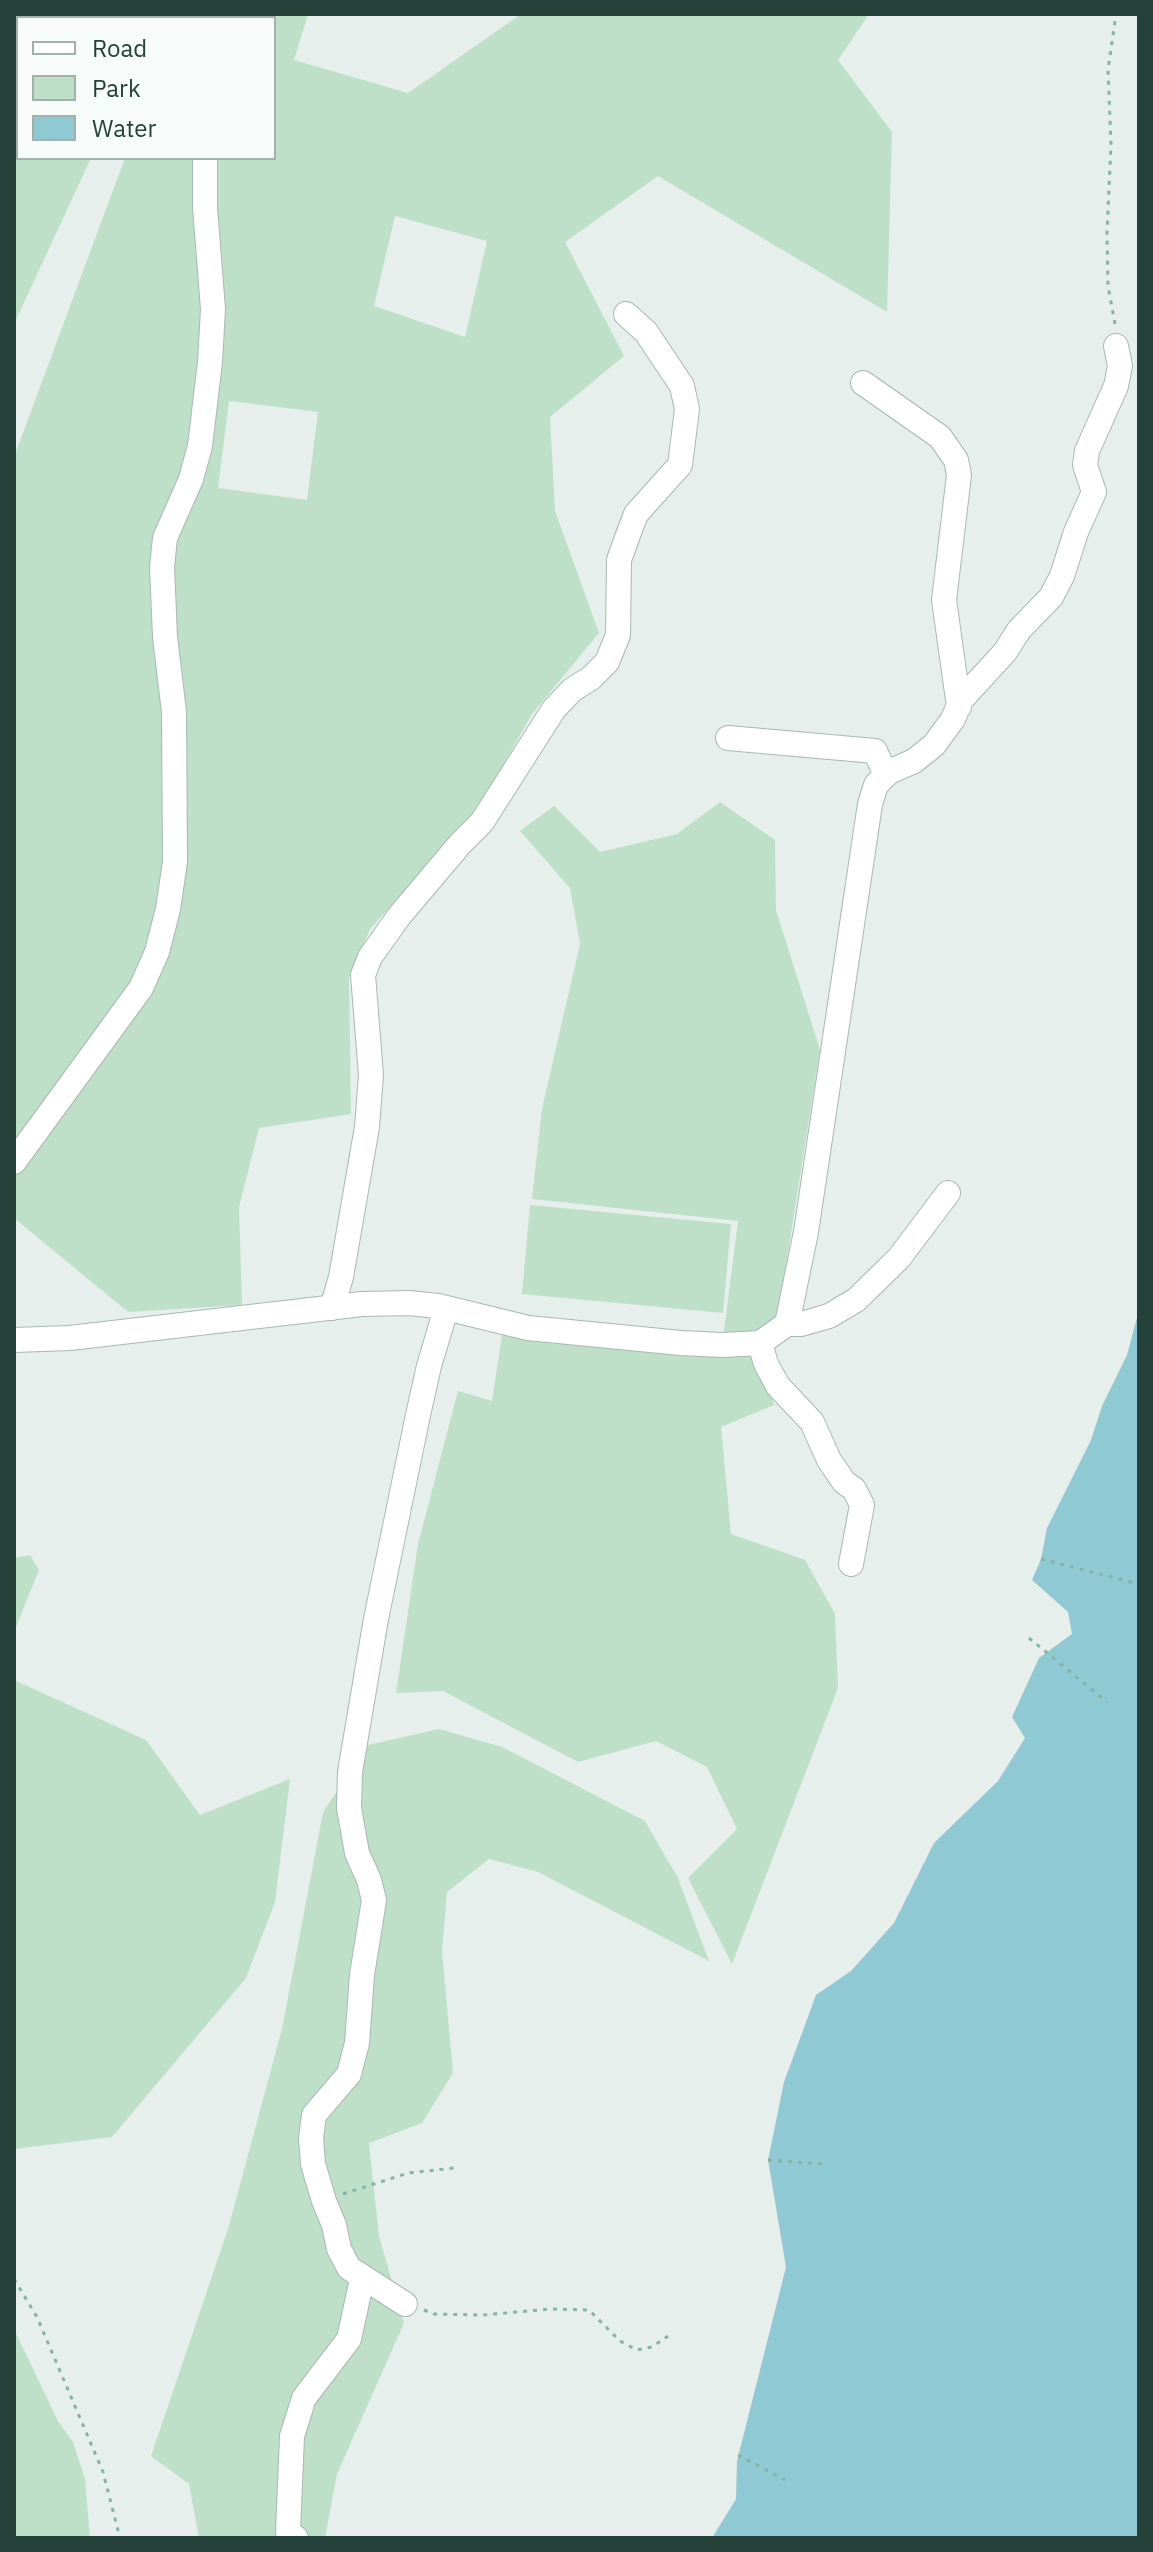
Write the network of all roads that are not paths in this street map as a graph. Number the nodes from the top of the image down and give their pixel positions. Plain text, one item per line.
1 (205, 160) edge
2 (626, 314) dead end
3 (1116, 346) road end
4 (863, 383) dead end
5 (959, 707) junction
6 (728, 738) dead end
7 (886, 775) junction
8 (14, 1162) edge
9 (948, 1193) dead end
10 (332, 1308) junction
11 (446, 1309) junction
12 (787, 1324) junction
13 (14, 1340) edge
14 (760, 1343) junction
15 (851, 1564) dead end
16 (362, 2279) junction
17 (405, 2304) road end
18 (296, 2538) edge

1 - 8 street
2 - 10 street
3 - 5 street
4 - 5 street
5 - 7 street
6 - 7 street
7 - 12 street
9 - 12 street
10 - 11 street
10 - 13 street
11 - 14 street
11 - 16 street
12 - 14 street
14 - 15 street
16 - 17 street
16 - 18 street

